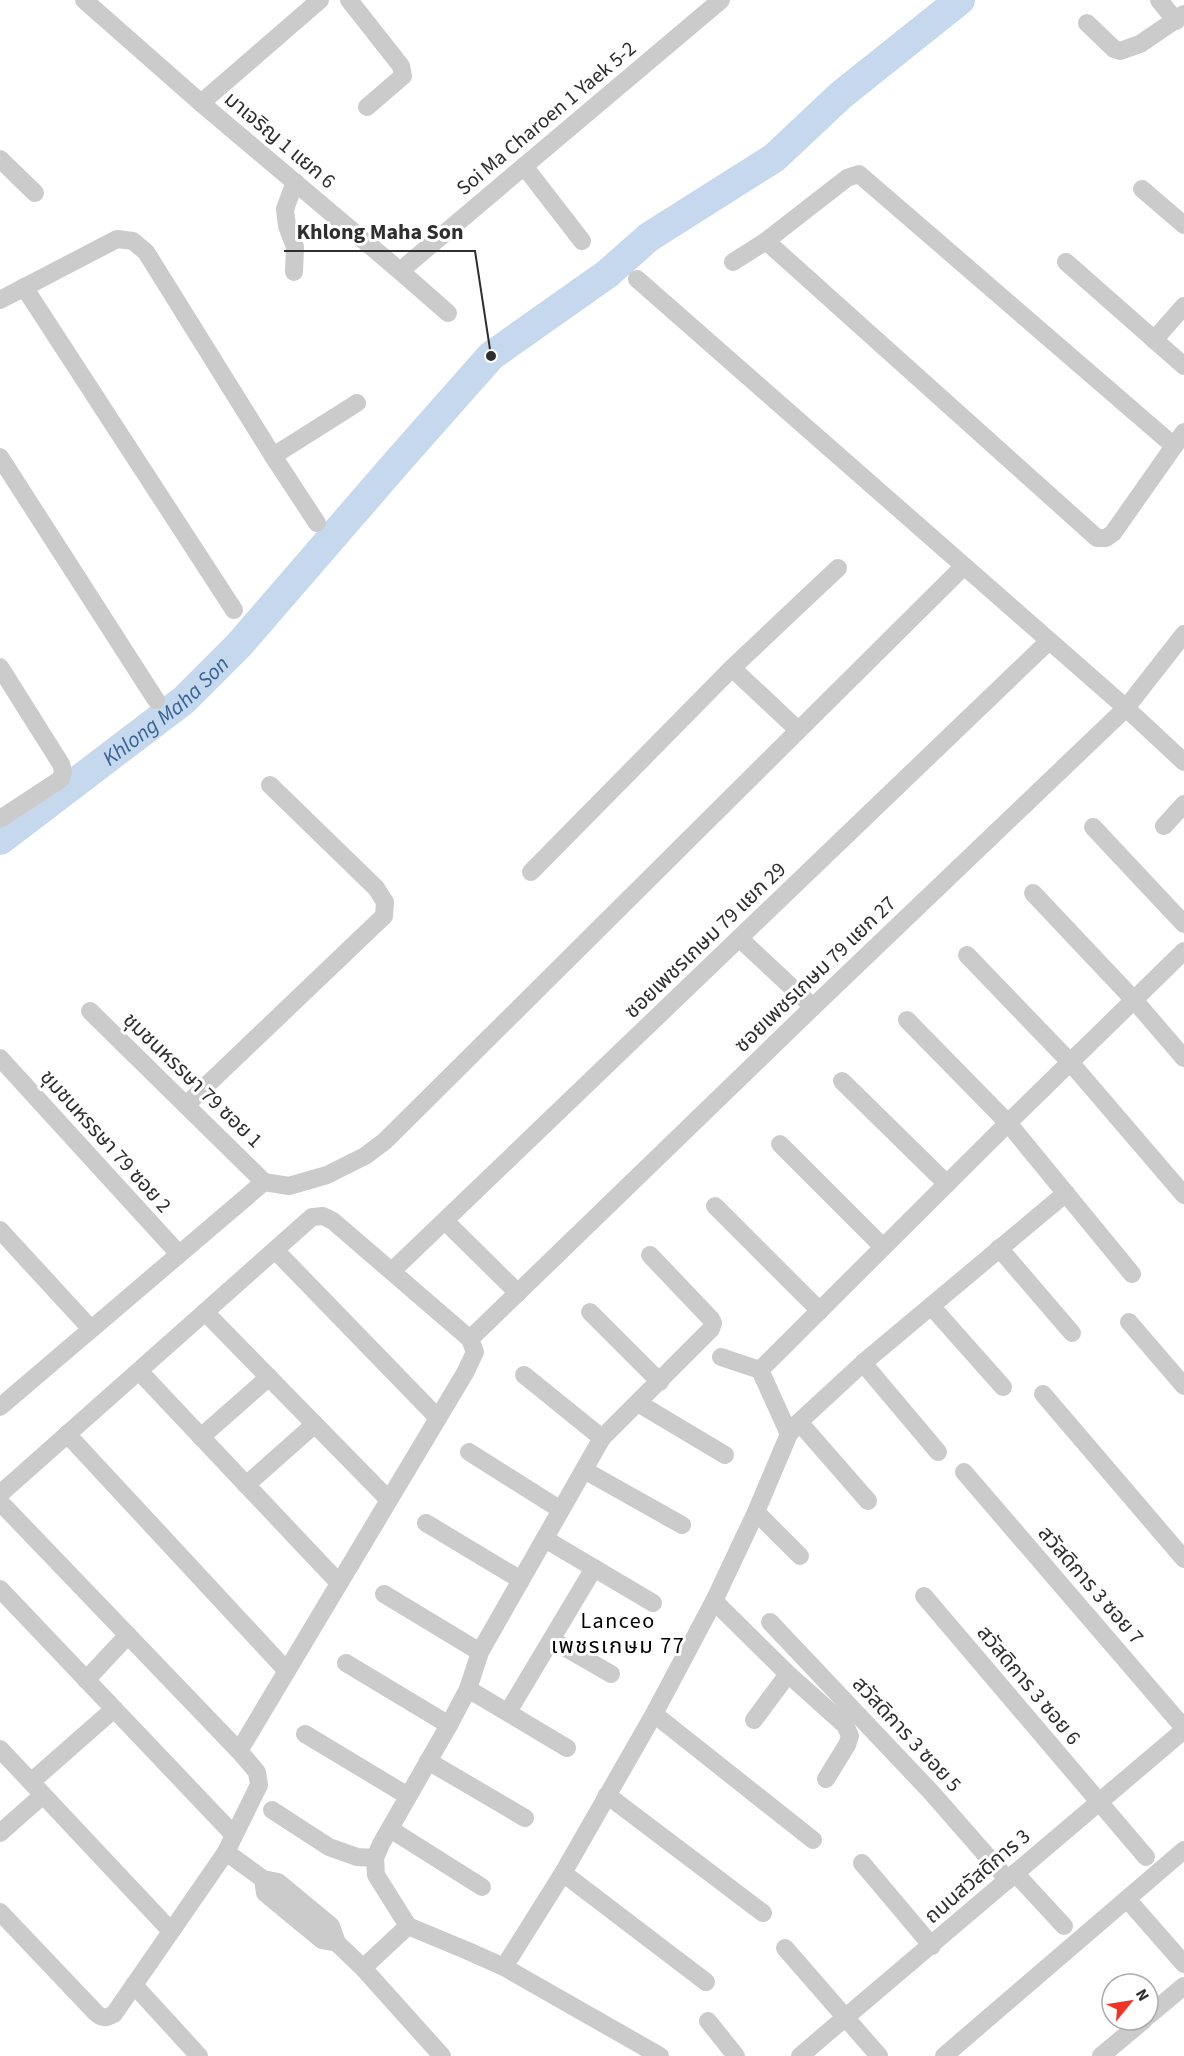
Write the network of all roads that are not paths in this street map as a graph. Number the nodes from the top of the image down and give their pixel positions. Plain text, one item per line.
1 (84, 0) edge
2 (321, 0) edge
3 (350, 0) edge
4 (721, 0) edge
5 (1159, 0) edge
6 (1180, 17) edge
7 (1086, 23) dead end
8 (201, 103) junction
9 (367, 107) dead end
10 (0, 159) edge
11 (524, 166) junction
12 (294, 182) junction
13 (1142, 189) dead end
14 (35, 193) dead end
15 (1184, 225) edge
16 (582, 241) dead end
17 (766, 241) junction
18 (733, 262) dead end
19 (1066, 262) dead end
20 (400, 271) junction
21 (294, 272) dead end
22 (637, 279) dead end
23 (24, 287) junction
24 (0, 300) edge
25 (1184, 306) edge
26 (448, 314) dead end
27 (1155, 340) junction
28 (1184, 366) edge
29 (357, 403) dead end
30 (1179, 439) edge
31 (273, 456) junction
32 (0, 457) edge
33 (317, 523) dead end
34 (964, 566) junction
35 (838, 568) dead end
36 (234, 610) dead end
37 (1184, 634) edge
38 (1049, 640) junction
39 (0, 667) edge
40 (732, 668) junction
41 (156, 700) dead end
42 (1126, 708) junction
43 (798, 730) junction
44 (1184, 762) edge
45 (270, 784) dead end
46 (1184, 804) edge
47 (0, 819) edge
48 (1164, 826) dead end
49 (1093, 827) dead end
50 (531, 872) dead end
51 (1033, 893) dead end
52 (1184, 924) edge
53 (739, 938) junction
54 (1184, 951) edge
55 (967, 955) dead end
56 (1134, 1000) junction
57 (813, 1007) junction
58 (90, 1011) dead end
59 (907, 1020) dead end
60 (0, 1058) edge
61 (1184, 1058) edge
62 (1070, 1062) junction
63 (842, 1081) dead end
64 (186, 1104) junction
65 (1008, 1123) junction
66 (780, 1144) dead end
67 (264, 1182) junction
68 (947, 1184) junction
69 (1066, 1193) junction
70 (1184, 1195) edge
71 (715, 1206) dead end
72 (445, 1221) junction
73 (0, 1230) edge
74 (884, 1247) junction
75 (999, 1248) junction
76 (275, 1250) junction
77 (179, 1254) junction
78 (650, 1255) dead end
79 (392, 1271) junction
80 (1132, 1274) dead end
81 (518, 1293) junction
82 (931, 1306) junction
83 (820, 1311) junction
84 (205, 1312) junction
85 (590, 1312) dead end
86 (1129, 1322) dead end
87 (91, 1329) junction
88 (1072, 1333) dead end
89 (470, 1339) junction
90 (721, 1357) dead end
91 (863, 1363) junction
92 (760, 1370) junction
93 (139, 1371) junction
94 (524, 1375) dead end
95 (269, 1377) junction
96 (660, 1382) junction
97 (1184, 1386) edge
98 (1003, 1387) dead end
99 (1043, 1394) dead end
100 (638, 1403) junction
101 (0, 1407) edge
102 (438, 1418) junction
103 (315, 1424) junction
104 (794, 1428) junction
105 (67, 1434) junction
106 (201, 1437) junction
107 (602, 1438) junction
108 (469, 1452) dead end
109 (938, 1452) dead end
110 (725, 1455) dead end
111 (584, 1470) junction
112 (964, 1472) dead end
113 (246, 1485) junction
114 (0, 1494) edge
115 (389, 1500) junction
116 (868, 1501) dead end
117 (0, 1502) edge
118 (561, 1510) junction
119 (756, 1512) junction
120 (426, 1523) dead end
121 (682, 1526) dead end
122 (545, 1539) junction
123 (800, 1556) dead end
124 (1184, 1559) edge
125 (594, 1568) junction
126 (521, 1580) junction
127 (339, 1583) junction
128 (0, 1589) edge
129 (384, 1594) dead end
130 (924, 1596) dead end
131 (714, 1601) junction
132 (653, 1603) dead end
133 (770, 1622) dead end
134 (128, 1635) junction
135 (552, 1640) junction
136 (480, 1652) junction
137 (346, 1663) dead end
138 (287, 1671) junction
139 (611, 1674) dead end
140 (788, 1674) junction
141 (86, 1680) junction
142 (468, 1689) junction
143 (114, 1709) junction
144 (508, 1712) junction
145 (654, 1714) junction
146 (754, 1720) dead end
147 (449, 1725) junction
148 (1184, 1729) edge
149 (305, 1734) dead end
150 (567, 1748) dead end
151 (0, 1749) edge
152 (240, 1751) junction
153 (428, 1761) junction
154 (826, 1779) dead end
155 (37, 1788) junction
156 (607, 1795) junction
157 (408, 1796) junction
158 (1099, 1803) junction
159 (272, 1810) dead end
160 (525, 1818) dead end
161 (390, 1829) junction
162 (0, 1833) edge
163 (813, 1840) dead end
164 (230, 1844) junction
165 (1184, 1850) edge
166 (1146, 1857) dead end
167 (375, 1858) junction
168 (862, 1863) dead end
169 (563, 1874) junction
170 (1012, 1876) junction
171 (482, 1887) dead end
172 (1127, 1899) junction
173 (0, 1912) edge
174 (763, 1913) dead end
175 (408, 1926) junction
176 (1064, 1926) dead end
177 (171, 1931) junction
178 (932, 1946) junction
179 (785, 1948) dead end
180 (1184, 1964) edge
181 (504, 1967) junction
182 (363, 1968) junction
183 (706, 1982) dead end
184 (134, 1984) junction
185 (1184, 1986) edge
186 (1160, 2006) edge
187 (845, 2017) junction
188 (708, 2021) dead end
189 (1132, 2032) edge
190 (1113, 2052) edge
191 (199, 2056) edge
192 (442, 2056) edge
193 (660, 2056) edge
194 (736, 2056) edge
195 (800, 2056) edge
196 (879, 2056) edge
197 (945, 2056) edge

1 - 8 street, มาเจริญ 1 แยก 6
2 - 8 street
3 - 9 street
4 - 11 street, Soi Ma Charoen 1 Yaek 5-2
5 - 6 street
6 - 7 street
8 - 12 street, มาเจริญ 1 แยก 6
10 - 14 street
11 - 16 street
11 - 20 street, Soi Ma Charoen 1 Yaek 5-2
12 - 20 street, มาเจริญ 1 แยก 6
12 - 21 street
13 - 15 street
17 - 18 street
17 - 30 street
17 - 30 street
19 - 27 street
20 - 26 street, มาเจริญ 1 แยก 6
22 - 34 street
23 - 24 street
23 - 31 street
23 - 36 street
25 - 27 street
27 - 28 street
29 - 31 street
31 - 33 street
32 - 41 street
34 - 38 street
34 - 43 street
35 - 40 street
37 - 42 street, ซอยเพชรเกษม 79 แยก 27
38 - 42 street
38 - 53 street, ซอยเพชรเกษม 79 แยก 29
39 - 47 street
40 - 43 street
40 - 50 street
42 - 44 street
42 - 57 street, ซอยเพชรเกษม 79 แยก 27
43 - 67 street
45 - 64 street
46 - 48 street
49 - 52 street
51 - 56 street
53 - 57 street
53 - 72 street, ซอยเพชรเกษม 79 แยก 29
54 - 56 street
55 - 62 street
56 - 61 street
56 - 62 street
57 - 81 street, ซอยเพชรเกษม 79 แยก 27
58 - 64 street, ชุมชนหรรษา 79 ซอย 1
59 - 65 street
60 - 77 street, ชุมชนหรรษา 79 ซอย 2
62 - 65 street
62 - 70 street
63 - 68 street
64 - 67 street, ชุมชนหรรษา 79 ซอย 1
65 - 68 street
65 - 69 street
66 - 74 street
67 - 77 street
68 - 74 street
69 - 75 street
69 - 80 street
71 - 83 street
72 - 79 street, ซอยเพชรเกษม 79 แยก 29
72 - 81 street
73 - 87 street
74 - 83 street
75 - 82 street
75 - 88 street
76 - 79 street
76 - 84 street
76 - 102 street
77 - 87 street
78 - 96 street
79 - 89 street
81 - 89 street, ซอยเพชรเกษม 79 แยก 27
82 - 91 street
82 - 98 street
83 - 92 street
84 - 93 street
84 - 95 street
85 - 96 street
86 - 97 street
87 - 101 street
89 - 102 street
90 - 92 street
91 - 104 street
91 - 109 street
92 - 104 street
93 - 105 street
93 - 106 street
94 - 107 street
95 - 103 street
95 - 106 street
96 - 100 street
99 - 124 street
100 - 107 street
100 - 110 street
102 - 115 street
103 - 113 street
103 - 115 street
104 - 116 street
104 - 119 street
105 - 114 street
105 - 138 street
106 - 113 street
107 - 111 street
108 - 118 street
111 - 118 street
111 - 121 street
112 - 148 street, สวัสดิการ 3 ซอย 7
113 - 127 street
115 - 127 street
117 - 134 street
118 - 122 street
119 - 123 street
119 - 131 street
120 - 126 street
122 - 125 street
122 - 126 street
125 - 132 street
125 - 135 street
126 - 136 street
127 - 138 street
128 - 141 street
129 - 136 street
130 - 158 street, สวัสดิการ 3 ซอย 6
131 - 140 street
131 - 145 street
133 - 170 street, สวัสดิการ 3 ซอย 5
134 - 141 street
134 - 152 street
135 - 139 street
135 - 144 street
136 - 142 street
137 - 147 street
138 - 152 street
140 - 146 street
140 - 154 street
141 - 143 street
142 - 144 street
142 - 147 street
143 - 155 street
143 - 164 street
144 - 150 street
145 - 156 street
145 - 163 street
147 - 153 street
148 - 158 street, ถนนสวัสดิการ 3
149 - 157 street
151 - 155 street
152 - 164 street
153 - 157 street
153 - 160 street
155 - 162 street
155 - 177 street
156 - 169 street
156 - 174 street
157 - 161 street
158 - 166 street, สวัสดิการ 3 ซอย 6
158 - 170 street, ถนนสวัสดิการ 3
159 - 167 street
161 - 167 street
161 - 171 street
164 - 177 street
164 - 182 street
165 - 172 street
167 - 175 street
168 - 178 street
169 - 181 street
169 - 183 street
170 - 176 street, สวัสดิการ 3 ซอย 5
170 - 178 street, ถนนสวัสดิการ 3
172 - 180 street
172 - 197 street
173 - 184 street
175 - 181 street
175 - 182 street
177 - 184 street
178 - 187 street, ถนนสวัสดิการ 3
179 - 187 street
181 - 193 street
182 - 192 street
184 - 191 street
185 - 186 street
187 - 195 street, ถนนสวัสดิการ 3
187 - 196 street
188 - 194 street
189 - 190 street

